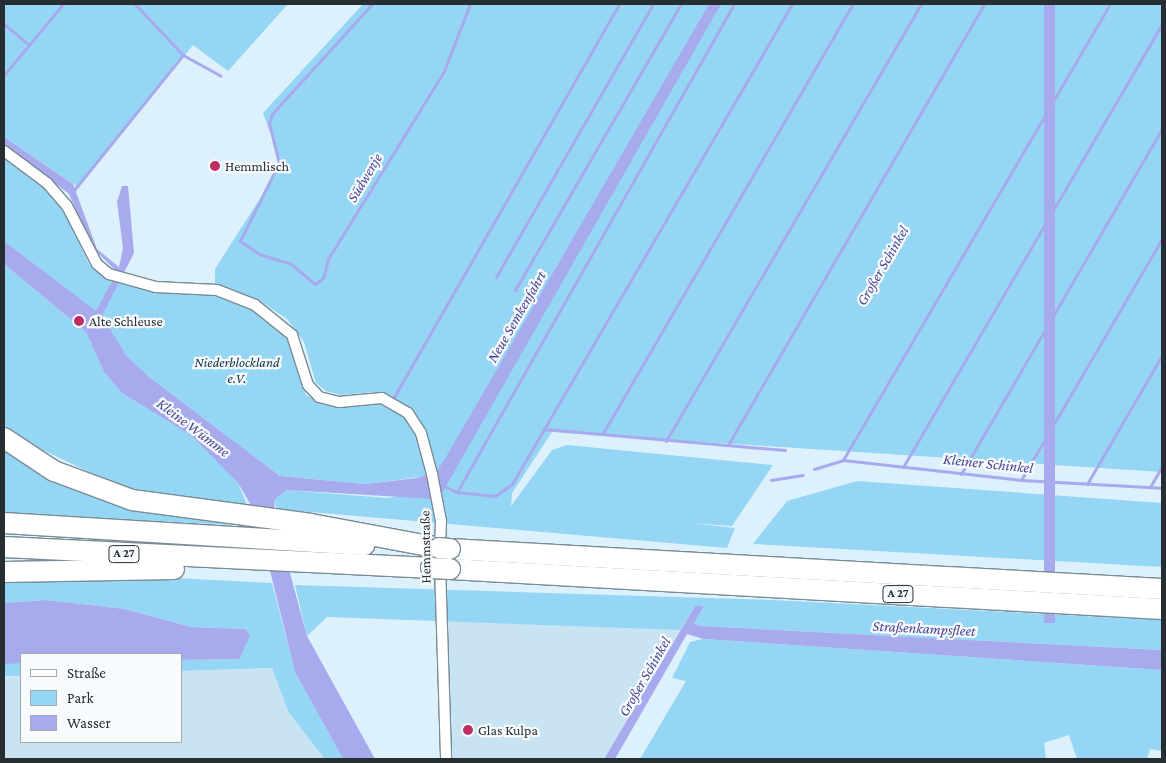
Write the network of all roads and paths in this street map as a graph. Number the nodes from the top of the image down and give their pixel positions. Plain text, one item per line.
1 (4, 151) edge
2 (4, 438) edge
3 (4, 523) edge
4 (310, 533) junction
5 (4, 547) edge
6 (243, 566) junction
7 (4, 572) edge
8 (1162, 588) edge
9 (1162, 609) edge
10 (446, 759) edge

1 - 10 street, Hemmstraße
2 - 4 highway
3 - 4 highway, A 27
4 - 8 highway, A 27
5 - 6 highway, A 27
6 - 7 highway
6 - 9 highway, A 27

